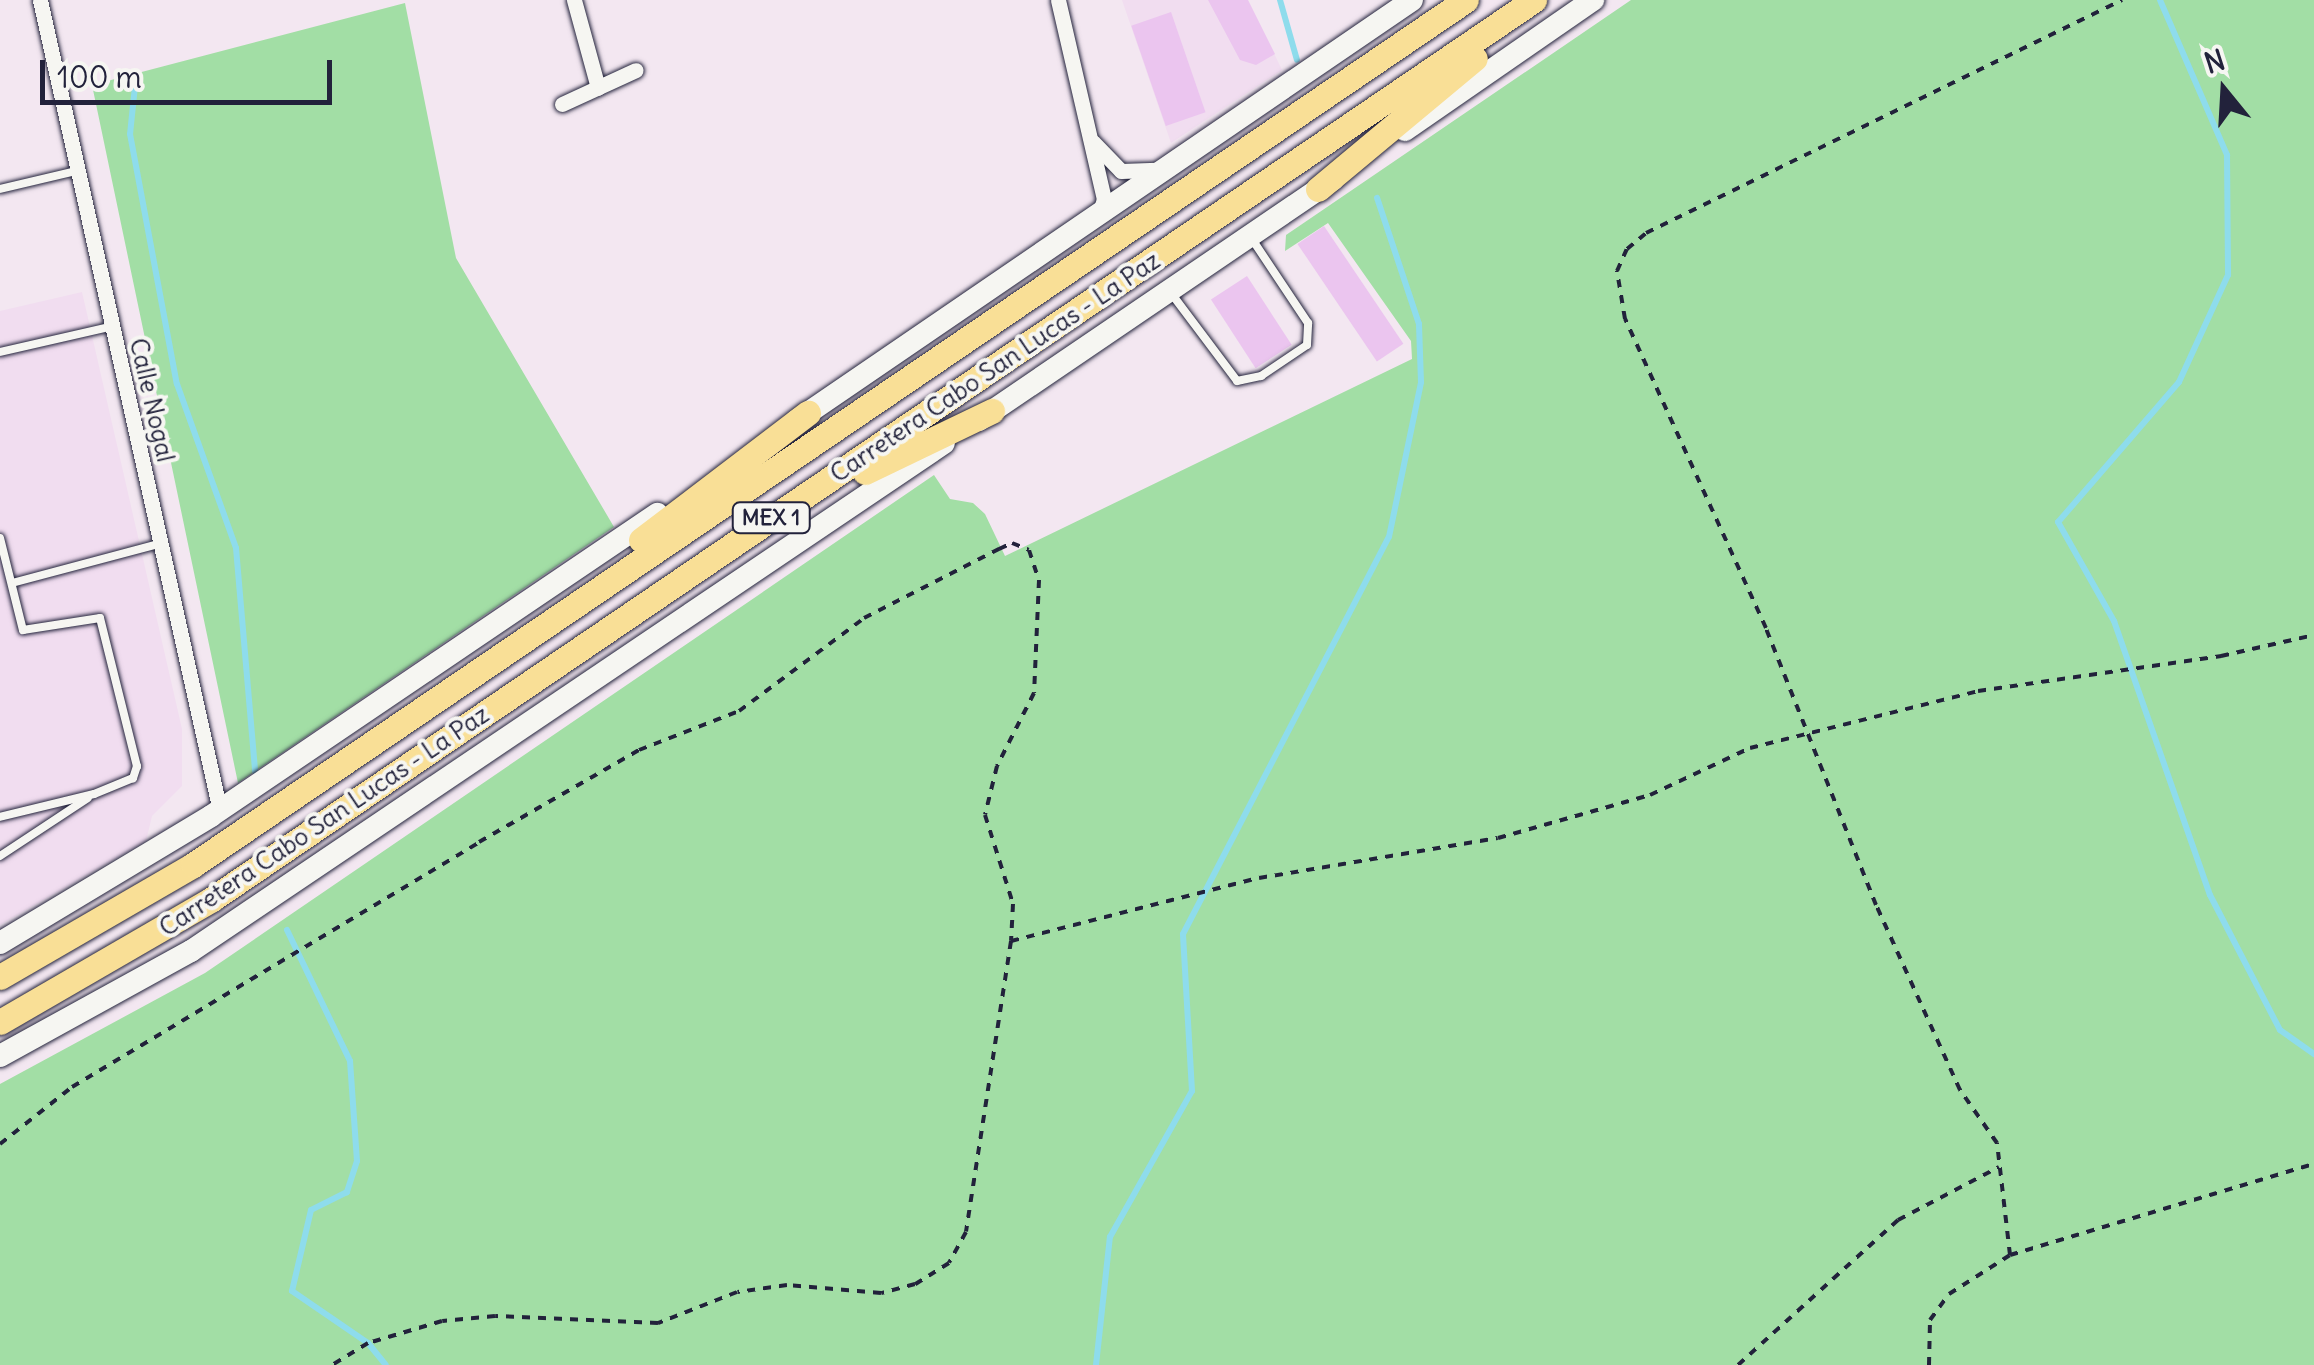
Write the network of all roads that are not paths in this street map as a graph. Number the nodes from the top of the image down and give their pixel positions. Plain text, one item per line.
1 (40, 0) edge
2 (574, 0) edge
3 (1058, 0) edge
4 (1412, 0) edge
5 (1466, 0) edge
6 (1534, 0) edge
7 (1544, 0) edge
8 (1593, 0) edge
9 (636, 70) dead end
10 (598, 88) junction
11 (562, 104) dead end
12 (1087, 129) junction
13 (76, 170) junction
14 (1164, 170) junction
15 (0, 189) edge
16 (1318, 189) junction
17 (1098, 214) junction
18 (1249, 235) junction
19 (1168, 290) junction
20 (109, 327) junction
21 (0, 352) edge
22 (992, 411) junction
23 (808, 412) junction
24 (754, 529) junction
25 (0, 538) edge
26 (159, 544) junction
27 (12, 582) junction
28 (507, 652) junction
29 (94, 794) junction
30 (220, 810) junction
31 (0, 817) edge
32 (0, 856) edge
33 (0, 943) edge
34 (0, 977) edge
35 (0, 1022) edge
36 (0, 1056) edge

1 - 13 street, Calle Nogal
2 - 10 street
3 - 12 street
4 - 14 main road
5 - 28 highway, Carretera Cabo San Lucas - La Paz / MEX 1
6 - 24 highway, Carretera Cabo San Lucas - La Paz / MEX 1
7 - 16 highway
8 - 16 main road
9 - 10 street
10 - 11 street
12 - 14 street
12 - 17 street
13 - 15 lane
13 - 20 street, Calle Nogal
14 - 17 main road
16 - 18 main road
17 - 23 main road
18 - 19 main road
18 - 19 lane
19 - 22 main road
20 - 21 lane
20 - 26 street, Calle Nogal
22 - 24 highway
22 - 36 main road
23 - 28 highway
23 - 30 main road
24 - 35 highway, Carretera Cabo San Lucas - La Paz / MEX 1
25 - 27 lane
26 - 27 lane
26 - 30 street, Calle Nogal
27 - 29 lane
28 - 34 highway, Carretera Cabo San Lucas - La Paz / MEX 1
29 - 31 lane
29 - 32 lane
30 - 33 main road

